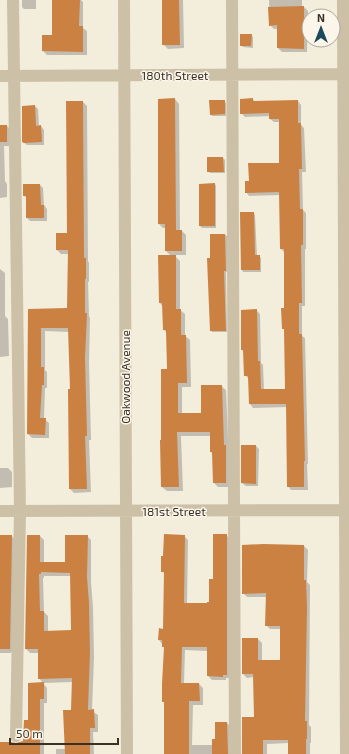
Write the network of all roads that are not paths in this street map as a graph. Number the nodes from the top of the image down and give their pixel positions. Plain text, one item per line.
1 (13, 0) edge
2 (124, 0) edge
3 (232, 0) edge
4 (343, 0) edge
5 (232, 74) junction
6 (346, 74) edge
7 (124, 75) junction
8 (0, 76) edge
9 (13, 76) junction
10 (235, 510) junction
11 (347, 510) edge
12 (0, 511) edge
13 (20, 511) junction
14 (126, 511) junction
15 (16, 736) dead end
16 (127, 754) edge
17 (235, 754) edge
18 (346, 754) edge

1 - 9 street
2 - 7 street, Oakwood Avenue
3 - 5 street
4 - 6 street
5 - 6 street, 180th Street
5 - 7 street, 180th Street
5 - 10 street
6 - 11 street
7 - 9 street, 180th Street
7 - 14 street, Oakwood Avenue
8 - 9 street, 180th Street
9 - 13 street
10 - 11 street, 181st Street
10 - 14 street, 181st Street
10 - 17 street
11 - 18 street
12 - 13 street, 181st Street
13 - 14 street, 181st Street
13 - 15 street
14 - 16 street, Oakwood Avenue

